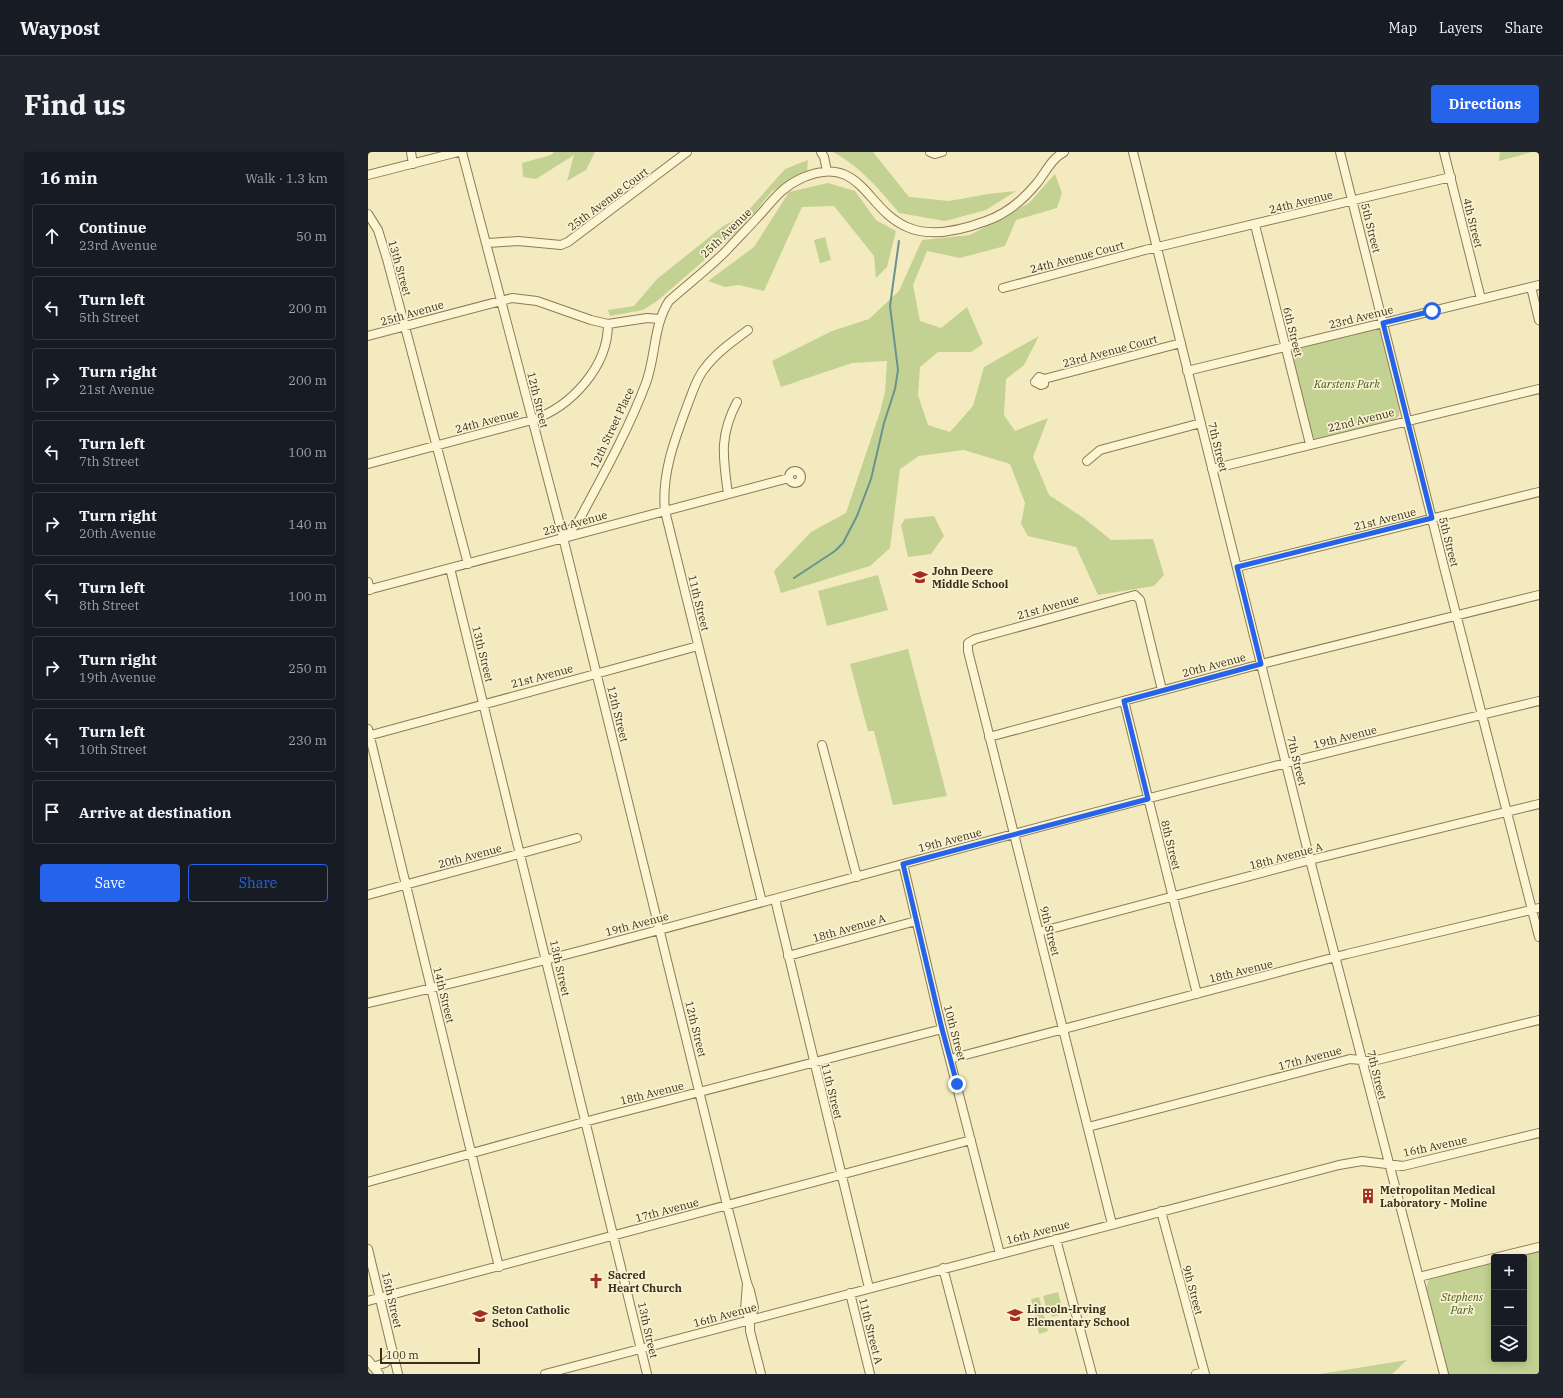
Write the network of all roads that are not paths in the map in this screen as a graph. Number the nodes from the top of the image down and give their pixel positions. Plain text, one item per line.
1 (411, 152) edge
2 (458, 152) edge
3 (462, 152) edge
4 (687, 152) edge
5 (821, 152) edge
6 (930, 152) edge
7 (942, 152) edge
8 (1133, 152) edge
9 (1340, 152) edge
10 (1444, 152) edge
11 (1060, 153) edge
12 (413, 164) junction
13 (827, 171) junction
14 (368, 175) edge
15 (1451, 177) junction
16 (1352, 200) junction
17 (368, 214) edge
18 (1255, 225) junction
19 (488, 243) junction
20 (1157, 248) junction
21 (1535, 286) edge
22 (1003, 288) dead end
23 (1481, 298) junction
24 (502, 300) junction
25 (660, 319) junction
26 (1539, 320) edge
27 (1383, 323) junction
28 (608, 324) junction
29 (406, 327) junction
30 (748, 330) dead end
31 (368, 336) edge
32 (1181, 343) junction
33 (1286, 347) junction
34 (1188, 371) junction
35 (1044, 379) dead end
36 (1539, 389) edge
37 (737, 402) dead end
38 (532, 420) junction
39 (1408, 420) junction
40 (1201, 424) junction
41 (1310, 444) junction
42 (436, 446) junction
43 (1087, 461) dead end
44 (368, 464) edge
45 (1212, 469) junction
46 (789, 478) dead end
47 (1539, 492) edge
48 (728, 494) junction
49 (665, 511) junction
50 (1432, 518) junction
51 (563, 538) junction
52 (468, 564) junction
53 (1237, 567) junction
54 (450, 568) junction
55 (369, 587) edge
56 (1539, 595) edge
57 (1457, 615) junction
58 (968, 643) joint
59 (698, 646) junction
60 (1261, 664) junction
61 (597, 673) junction
62 (1162, 690) junction
63 (1124, 701) junction
64 (1539, 701) edge
65 (484, 703) junction
66 (1482, 714) junction
67 (368, 733) edge
68 (989, 737) junction
69 (822, 745) dead end
70 (1286, 763) junction
71 (1148, 799) junction
72 (1539, 804) edge
73 (1507, 812) junction
74 (1014, 835) junction
75 (577, 838) dead end
76 (521, 854) junction
77 (1310, 860) junction
78 (903, 864) junction
79 (857, 877) junction
80 (406, 885) junction
81 (368, 895) edge
82 (1172, 897) junction
83 (775, 899) junction
84 (762, 902) junction
85 (1536, 908) edge
86 (916, 921) junction
87 (660, 929) junction
88 (1039, 932) junction
89 (1539, 937) edge
90 (788, 956) junction
91 (1336, 958) junction
92 (547, 960) junction
93 (431, 988) junction
94 (1197, 994) junction
95 (368, 1003) edge
96 (1539, 1020) edge
97 (942, 1029) junction
98 (1063, 1030) junction
99 (950, 1059) junction
100 (1362, 1060) junction
101 (814, 1062) junction
102 (700, 1092) junction
103 (584, 1122) junction
104 (1088, 1127) junction
105 (1539, 1133) edge
106 (971, 1140) junction
107 (472, 1154) junction
108 (1389, 1164) junction
109 (842, 1175) junction
110 (368, 1182) edge
111 (727, 1206) junction
112 (1161, 1211) junction
113 (1112, 1224) junction
114 (614, 1235) junction
115 (1056, 1239) junction
116 (1539, 1247) edge
117 (368, 1249) edge
118 (1000, 1254) junction
119 (1510, 1254) edge
120 (1491, 1259) edge
121 (499, 1267) junction
122 (943, 1268) junction
123 (1419, 1278) junction
124 (869, 1288) junction
125 (850, 1293) junction
126 (380, 1298) junction
127 (368, 1301) edge
128 (750, 1320) junction
129 (641, 1349) junction
130 (393, 1356) junction
131 (371, 1363) edge
132 (1202, 1373) edge
133 (379, 1374) edge
134 (398, 1374) edge
135 (545, 1374) edge
136 (647, 1374) edge
137 (761, 1374) edge
138 (870, 1374) edge
139 (971, 1374) edge
140 (1092, 1374) edge
141 (1444, 1374) edge

1 - 12 street
2 - 12 street
3 - 19 street, 12th Street
4 - 19 street, 25th Avenue Court
5 - 13 street
6 - 7 street
8 - 20 street, 7th Street
9 - 16 street, 5th Street
10 - 15 street, 4th Street
11 - 13 street, 25th Avenue
12 - 14 street
13 - 25 street, 25th Avenue
15 - 16 street, 24th Avenue
15 - 23 street, 4th Street
16 - 18 street, 24th Avenue
16 - 27 street, 5th Street
17 - 29 street, 13th Street
18 - 20 street, 24th Avenue
18 - 33 street, 6th Street
19 - 24 street, 12th Street
20 - 22 street, 24th Avenue Court
20 - 32 street, 7th Street
21 - 23 street, 23rd Avenue
21 - 26 street
23 - 27 street, 23rd Avenue
24 - 28 street, 25th Avenue
24 - 29 street, 25th Avenue
24 - 38 street, 12th Street
25 - 28 street, 25th Avenue
25 - 51 street, 12th Street Place
27 - 33 street, 23rd Avenue
27 - 39 street, 5th Street
28 - 38 street, 24th Avenue
29 - 31 street, 25th Avenue
29 - 42 street, 13th Street
30 - 49 street, 11th Street
32 - 34 street, 7th Street
32 - 35 street, 23rd Avenue Court
33 - 34 street, 23rd Avenue
33 - 41 street, 6th Street
34 - 40 street, 7th Street
36 - 39 street, 22nd Avenue
37 - 48 street
38 - 42 street, 24th Avenue
38 - 51 street, 12th Street
39 - 41 street, 22nd Avenue
39 - 50 street, 5th Street
40 - 43 street
40 - 45 street, 7th Street
41 - 45 street, 22nd Avenue
42 - 44 street, 24th Avenue
42 - 52 street, 13th Street
45 - 53 street, 7th Street
46 - 48 street, 23rd Avenue
47 - 50 street, 21st Avenue
48 - 49 street, 23rd Avenue
49 - 51 street, 23rd Avenue
49 - 59 street, 11th Street
50 - 53 street, 21st Avenue
50 - 57 street, 5th Street
51 - 52 street, 23rd Avenue
51 - 61 street, 12th Street
52 - 54 street, 23rd Avenue
53 - 60 street, 7th Street
54 - 55 street, 23rd Avenue
54 - 65 street, 13th Street
56 - 57 street, 20th Avenue
57 - 60 street, 20th Avenue
57 - 66 street, 5th Street
58 - 62 street, 21st Avenue
58 - 68 street, 9th Street
59 - 61 street, 21st Avenue
59 - 84 street, 11th Street
60 - 62 street, 20th Avenue
60 - 70 street, 7th Street
61 - 65 street, 21st Avenue
61 - 87 street, 12th Street
62 - 63 street, 20th Avenue
63 - 68 street, 20th Avenue
63 - 71 street, 8th Street
64 - 66 street, 19th Avenue
65 - 67 street, 21st Avenue
65 - 76 street, 13th Street
66 - 70 street, 19th Avenue
66 - 73 street, 5th Street
67 - 80 street, 14th Street
68 - 74 street, 9th Street
69 - 79 street
70 - 71 street, 19th Avenue
70 - 77 street, 7th Street
71 - 74 street, 19th Avenue
71 - 82 street, 8th Street
72 - 73 street, 18th Avenue A
73 - 77 street, 18th Avenue A
73 - 85 street, 5th Street
74 - 78 street, 19th Avenue
74 - 88 street, 9th Street
75 - 76 street, 20th Avenue
76 - 80 street, 20th Avenue
76 - 92 street, 13th Street
77 - 82 street, 18th Avenue A
77 - 91 street, 7th Street
78 - 79 street, 19th Avenue
78 - 86 street, 10th Street
79 - 83 street, 19th Avenue
80 - 81 street, 20th Avenue
80 - 93 street, 14th Street
82 - 88 street, 18th Avenue A
82 - 94 street, 8th Street
83 - 84 street, 19th Avenue
83 - 90 street, 11th Street
84 - 87 street, 19th Avenue
85 - 89 street, 5th Street
85 - 91 street, 18th Avenue
86 - 90 street, 18th Avenue A
86 - 97 street, 10th Street
87 - 92 street, 19th Avenue
87 - 102 street, 12th Street
88 - 98 street, 9th Street
90 - 101 street, 11th Street
91 - 94 street, 18th Avenue
91 - 100 street, 7th Street
92 - 93 street, 19th Avenue
92 - 103 street, 13th Street
93 - 95 street, 19th Avenue
93 - 107 street, 14th Street
94 - 98 street, 18th Avenue
96 - 100 street, 17th Avenue
97 - 99 street, 10th Street
97 - 101 street, 18th Avenue
98 - 99 street, 18th Avenue
98 - 104 street, 9th Street
99 - 106 street, 10th Street
100 - 104 street, 17th Avenue
100 - 108 street, 7th Street
101 - 102 street, 18th Avenue
101 - 109 street, 11th Street
102 - 103 street, 18th Avenue
102 - 111 street, 12th Street
103 - 107 street, 18th Avenue
103 - 114 street, 13th Street
104 - 113 street, 9th Street
105 - 108 street, 16th Avenue
106 - 109 street, 17th Avenue
106 - 118 street, 10th Street
107 - 110 street, 18th Avenue
107 - 121 street, 14th Street
108 - 112 street, 16th Avenue
108 - 123 street, 7th Street
109 - 111 street, 17th Avenue
109 - 124 street, 11th Street
111 - 114 street, 17th Avenue
111 - 128 street, 12th Street
112 - 113 street, 16th Avenue
112 - 132 street, 9th Street
113 - 115 street, 16th Avenue
114 - 121 street, 17th Avenue
114 - 129 street, 13th Street
115 - 118 street, 16th Avenue
115 - 140 street
116 - 119 street
117 - 126 street, 15th Street
118 - 122 street, 16th Avenue
120 - 123 street
121 - 126 street, 17th Avenue
122 - 124 street, 16th Avenue
122 - 139 street
123 - 141 street, 7th Street
124 - 125 street, 16th Avenue
125 - 128 street, 16th Avenue
125 - 138 street, 11th Street A
126 - 127 street, 17th Avenue
126 - 130 street, 15th Street
128 - 129 street, 16th Avenue
128 - 137 street, 12th Street
129 - 135 street, 16th Avenue
129 - 136 street, 13th Street
130 - 131 street
130 - 134 street, 15th Street
131 - 133 street

